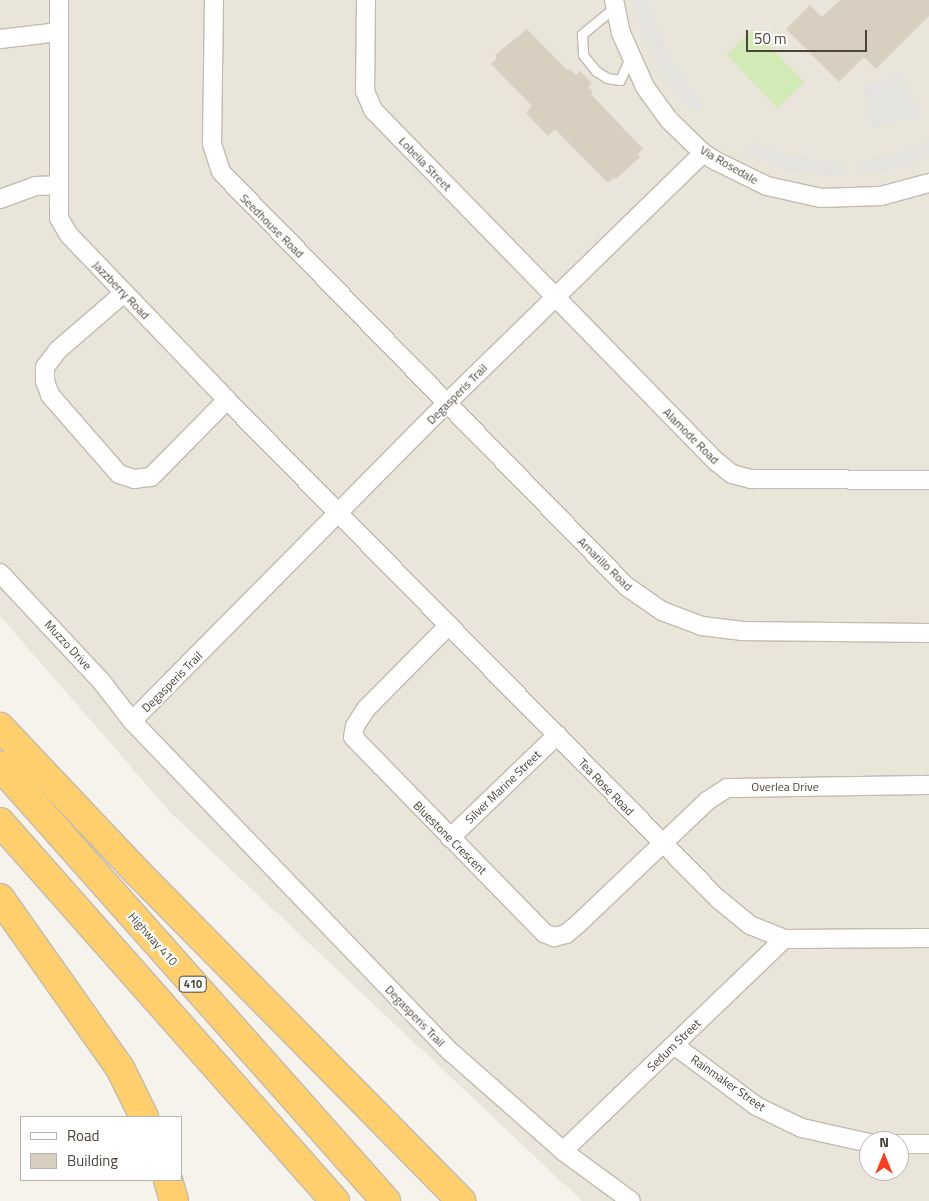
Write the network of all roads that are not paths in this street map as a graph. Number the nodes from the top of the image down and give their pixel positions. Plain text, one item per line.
1 (59, 0) edge
2 (214, 0) edge
3 (366, 0) edge
4 (615, 4) edge
5 (59, 32) junction
6 (0, 39) edge
7 (630, 58) junction
8 (703, 153) junction
9 (929, 183) edge
10 (58, 185) junction
11 (0, 199) edge
12 (124, 293) junction
13 (556, 297) junction
14 (227, 400) junction
15 (447, 403) junction
16 (929, 480) edge
17 (339, 514) junction
18 (0, 573) edge
19 (450, 626) junction
20 (929, 633) edge
21 (132, 721) junction
22 (0, 727) edge
23 (557, 736) junction
24 (0, 766) edge
25 (929, 786) edge
26 (0, 822) edge
27 (450, 838) junction
28 (662, 844) junction
29 (0, 898) edge
30 (929, 938) edge
31 (784, 939) junction
32 (674, 1045) junction
33 (144, 1116) edge
34 (859, 1141) edge
35 (909, 1144) edge
36 (929, 1144) edge
37 (564, 1150) junction
38 (168, 1181) edge
39 (174, 1201) edge
40 (335, 1201) edge
41 (386, 1201) edge
42 (461, 1201) edge
43 (631, 1201) edge

1 - 5 street, Jazzberry Road
2 - 15 street, Seedhouse Road
3 - 13 street, Lobelia Street
4 - 7 street, Via Rosedale
4 - 7 lane
5 - 6 street
5 - 10 street, Jazzberry Road
7 - 8 street, Via Rosedale
8 - 9 street, Via Rosedale
8 - 13 street, Degasperis Trail
10 - 11 street
10 - 12 street, Jazzberry Road
12 - 14 street, Jazzberry Road
12 - 14 street
13 - 15 street, Degasperis Trail
13 - 16 street, Alamode Road
14 - 17 street, Jazzberry Road
15 - 17 street, Degasperis Trail
15 - 20 street, Amarillo Road
17 - 19 street, Tea Rose Road
17 - 21 street, Degasperis Trail
18 - 21 street, Muzzo Drive
19 - 23 street, Tea Rose Road
19 - 27 street, Bluestone Crescent
21 - 37 street, Degasperis Trail
22 - 42 highway
23 - 27 street, Silver Marine Street
23 - 28 street, Tea Rose Road
24 - 41 highway, Highway 410 / 410
25 - 28 street, Overlea Drive
26 - 40 highway
27 - 28 street, Bluestone Crescent
28 - 31 street, Tea Rose Road
29 - 33 highway
30 - 31 street, Tea Rose Road
31 - 32 street, Sedum Street
32 - 34 street, Rainmaker Street
32 - 37 street, Sedum Street
35 - 36 street
37 - 43 street, Degasperis Trail
38 - 39 highway

